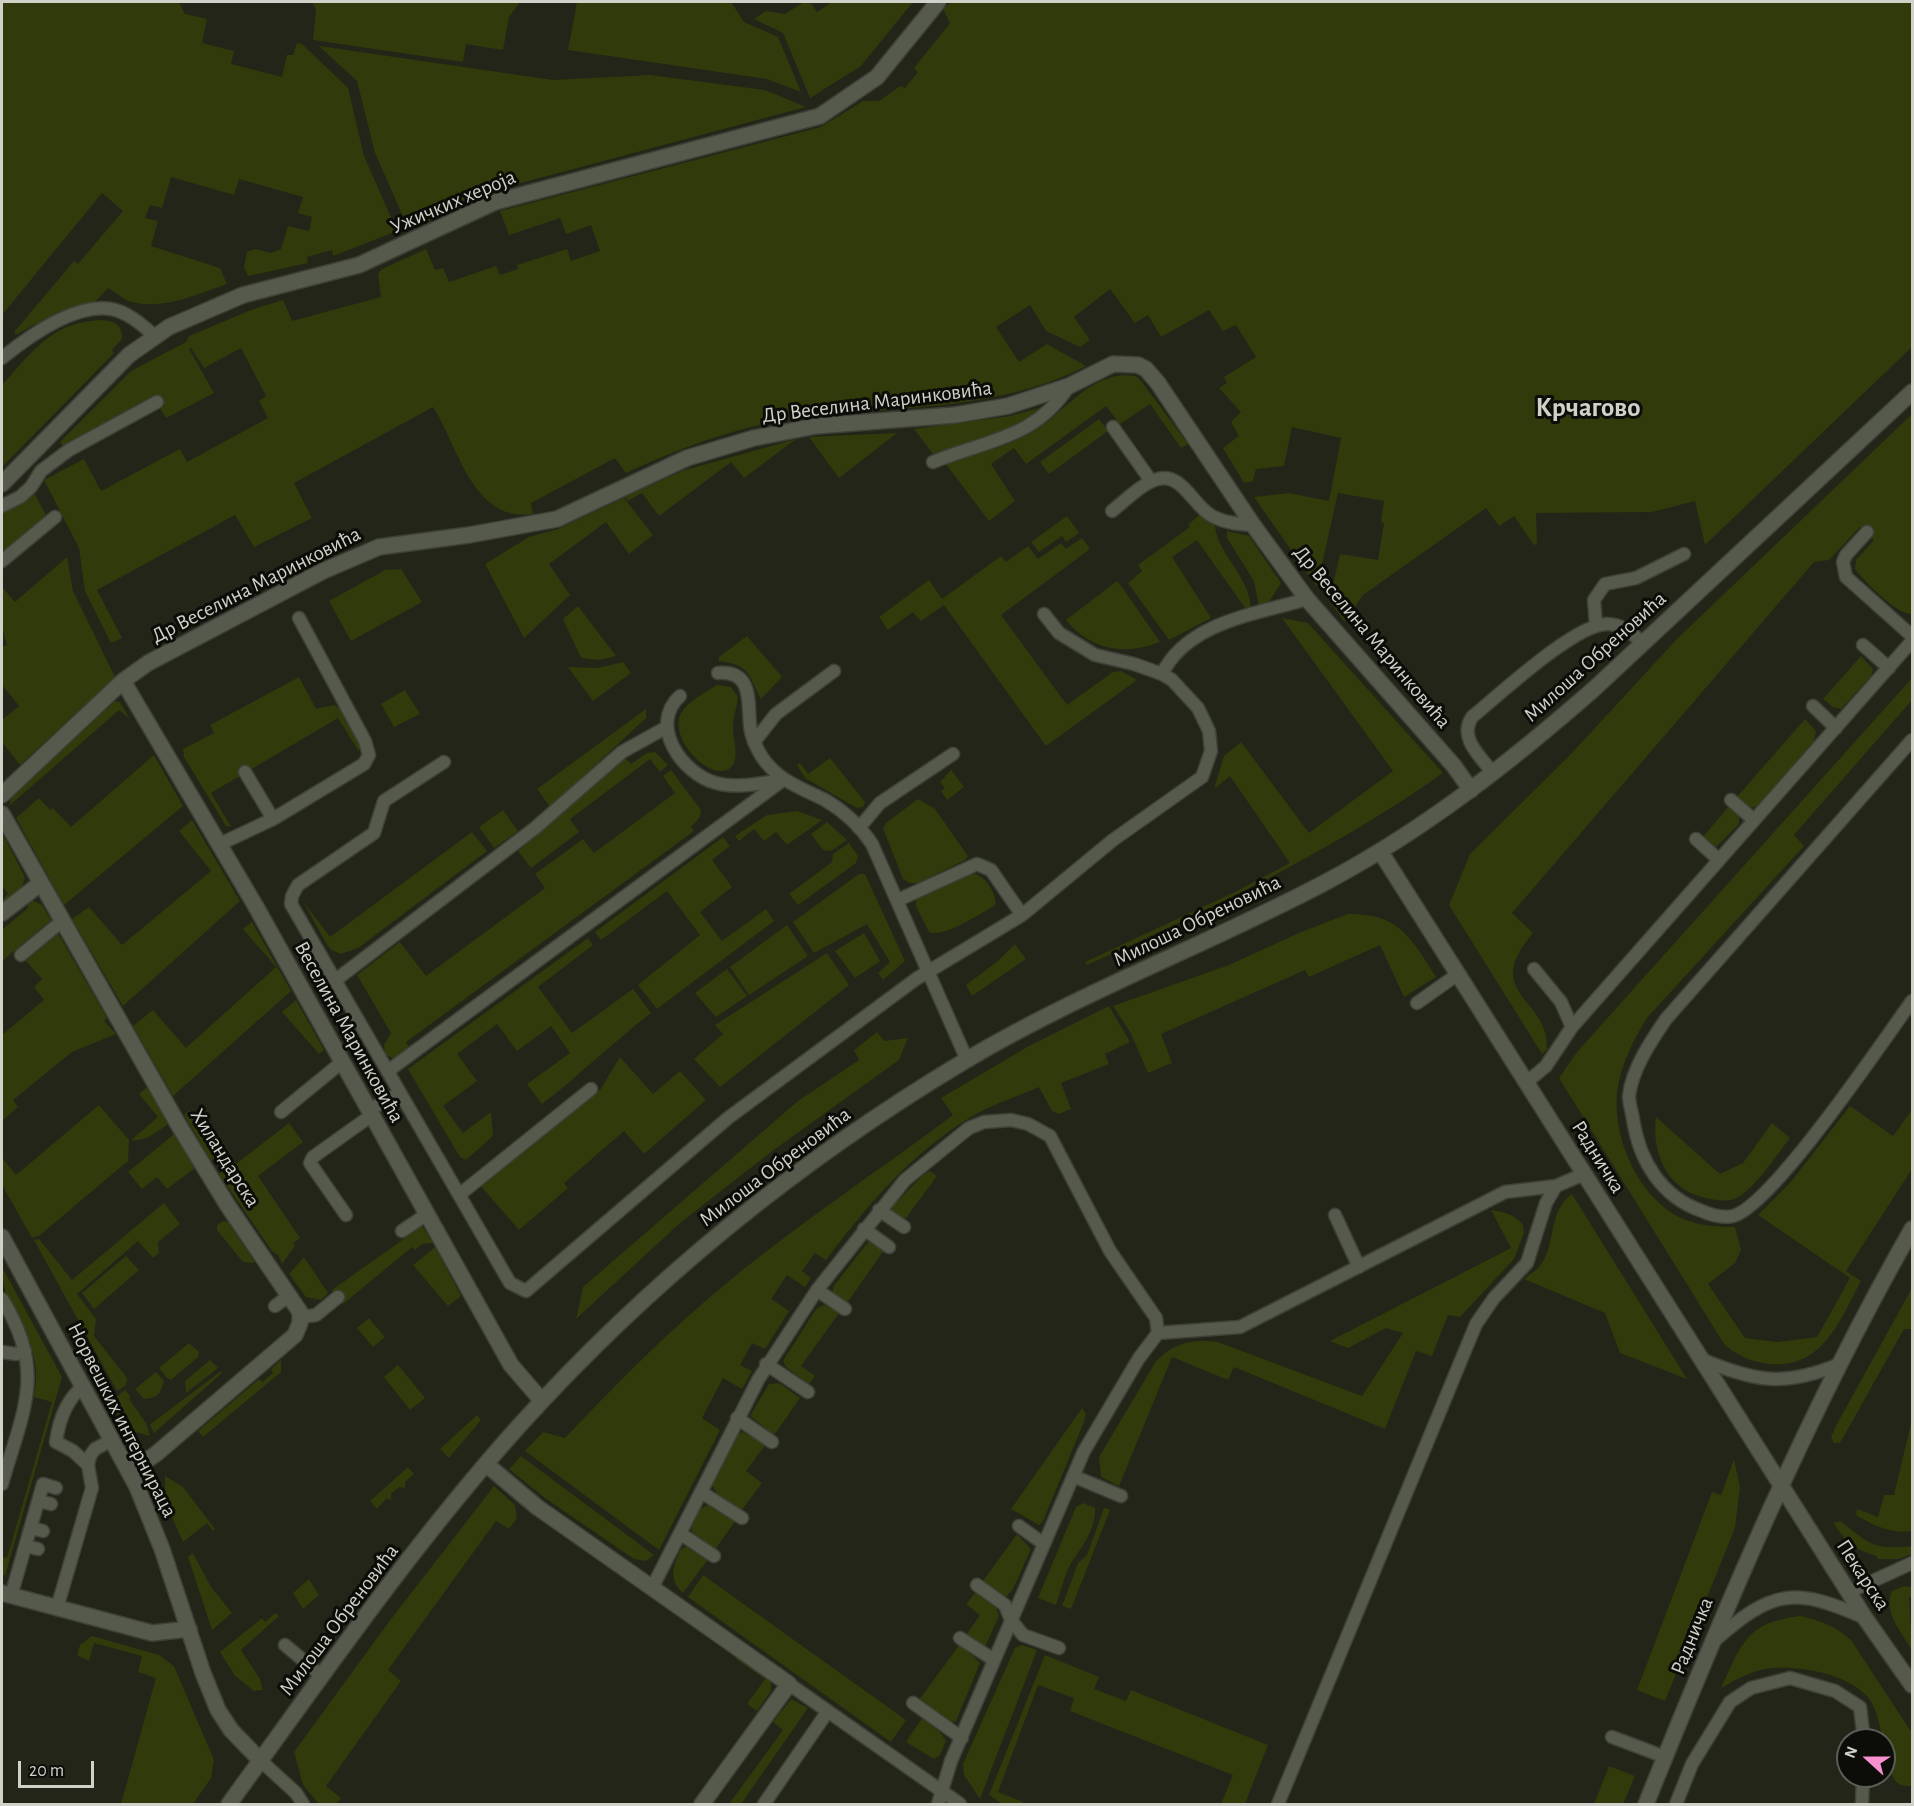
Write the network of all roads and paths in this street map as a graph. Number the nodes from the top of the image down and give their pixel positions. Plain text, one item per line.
1 (938, 2) edge
2 (154, 336) junction
3 (2, 358) edge
4 (1069, 386) junction
5 (1912, 392) edge
6 (157, 402) dead end
7 (1113, 427) dead end
8 (933, 462) dead end
9 (1152, 481) junction
10 (2, 484) edge
11 (2, 506) edge
12 (1112, 511) dead end
13 (55, 517) dead end
14 (1253, 525) junction
15 (1867, 532) dead end
16 (1684, 554) dead end
17 (2, 561) edge
18 (1307, 599) junction
19 (1044, 614) dead end
20 (299, 618) dead end
21 (1596, 625) junction
22 (1912, 638) edge
23 (1643, 643) junction
24 (1863, 645) dead end
25 (1889, 668) junction
26 (834, 671) dead end
27 (718, 673) dead end
28 (1162, 674) junction
29 (123, 681) junction
30 (680, 696) dead end
31 (1813, 706) dead end
32 (667, 727) junction
33 (1836, 728) junction
34 (1912, 740) edge
35 (754, 742) junction
36 (953, 754) dead end
37 (444, 762) dead end
38 (245, 772) dead end
39 (1493, 773) junction
40 (783, 780) junction
41 (1471, 790) junction
42 (2, 795) edge
43 (1731, 800) dead end
44 (2, 814) edge
45 (273, 819) junction
46 (1754, 820) junction
47 (859, 828) junction
48 (1696, 839) dead end
49 (220, 844) junction
50 (1380, 851) junction
51 (1719, 860) junction
52 (41, 884) junction
53 (898, 900) junction
54 (2, 913) edge
55 (1022, 915) junction
56 (62, 921) junction
57 (21, 955) dead end
58 (1534, 969) dead end
59 (929, 970) junction
60 (1458, 974) junction
61 (337, 979) junction
62 (1912, 1001) edge
63 (1417, 1002) dead end
64 (1572, 1027) junction
65 (967, 1060) junction
66 (342, 1062) junction
67 (388, 1071) junction
68 (1527, 1082) junction
69 (591, 1089) dead end
70 (400, 1093) junction
71 (281, 1112) dead end
72 (370, 1113) junction
73 (1584, 1174) junction
74 (1556, 1186) junction
75 (459, 1195) junction
76 (879, 1210) junction
77 (427, 1214) junction
78 (346, 1215) dead end
79 (1335, 1215) dead end
80 (904, 1227) dead end
81 (864, 1229) junction
82 (1912, 1229) edge
83 (402, 1231) dead end
84 (2, 1237) edge
85 (889, 1247) dead end
86 (1359, 1267) junction
87 (817, 1290) junction
88 (290, 1295) junction
89 (338, 1297) dead end
90 (2, 1299) edge
91 (275, 1306) dead end
92 (845, 1309) dead end
93 (301, 1317) junction
94 (1158, 1333) junction
95 (25, 1351) junction
96 (2, 1352) edge
97 (1701, 1359) junction
98 (766, 1364) junction
99 (1840, 1364) junction
100 (84, 1386) junction
101 (808, 1392) dead end
102 (542, 1401) junction
103 (737, 1418) junction
104 (112, 1440) junction
105 (772, 1442) dead end
106 (486, 1464) junction
107 (88, 1465) junction
108 (129, 1472) junction
109 (1073, 1476) junction
110 (2, 1484) edge
111 (1781, 1485) junction
112 (56, 1488) dead end
113 (701, 1492) junction
114 (1121, 1496) dead end
115 (39, 1501) junction
116 (51, 1504) dead end
117 (742, 1518) dead end
118 (1019, 1526) dead end
119 (681, 1534) junction
120 (1044, 1544) junction
121 (714, 1556) dead end
122 (1912, 1566) edge
123 (977, 1585) dead end
124 (652, 1588) junction
125 (1849, 1592) junction
126 (6, 1594) edge
127 (57, 1608) junction
128 (1865, 1618) junction
129 (1011, 1620) junction
130 (189, 1629) junction
131 (960, 1638) dead end
132 (1711, 1644) junction
133 (285, 1645) dead end
134 (1059, 1648) dead end
135 (994, 1660) junction
136 (322, 1676) junction
137 (789, 1684) junction
138 (1912, 1685) edge
139 (913, 1703) dead end
140 (828, 1711) junction
141 (1863, 1728) edge
142 (1612, 1737) dead end
143 (962, 1738) junction
144 (1665, 1757) junction
145 (261, 1761) junction
146 (1863, 1788) edge
147 (941, 1799) edge
148 (229, 1804) edge
149 (303, 1804) edge
150 (702, 1804) edge
151 (764, 1804) edge
152 (960, 1804) edge
153 (1278, 1804) edge
154 (1646, 1804) edge
155 (1676, 1804) edge
156 (1862, 1804) edge

1 - 2 street, Ужичких хероја
2 - 3 lane
2 - 10 street, Ужичких хероја
4 - 8 lane
4 - 14 street, Др Веселина Маринковића
4 - 29 street, Др Веселина Маринковића
5 - 23 street, Милоша Обреновића
6 - 11 lane
7 - 9 lane
9 - 12 lane
9 - 14 lane
13 - 17 lane
14 - 18 street, Др Веселина Маринковића
15 - 22 lane
16 - 21 lane
18 - 28 lane
18 - 41 street, Др Веселина Маринковића
19 - 28 lane
20 - 45 lane
21 - 23 lane
21 - 39 lane
22 - 25 lane
23 - 39 street, Милоша Обреновића
24 - 25 lane
25 - 33 lane
26 - 35 lane
27 - 35 lane
28 - 55 lane
29 - 42 street
29 - 49 street, Веселина Маринковића
30 - 32 lane
31 - 33 lane
32 - 40 lane
32 - 61 lane
33 - 46 lane
34 - 62 lane
35 - 40 lane
36 - 47 lane
37 - 61 lane
38 - 45 lane
39 - 41 street, Милоша Обреновића
40 - 47 lane
40 - 67 lane
41 - 50 street, Милоша Обреновића
43 - 46 lane
44 - 52 street, Хиландарска
45 - 49 lane
46 - 51 lane
47 - 53 lane
48 - 51 lane
49 - 66 street, Веселина Маринковића
50 - 60 street, Радничка
50 - 65 street, Милоша Обреновића
51 - 64 lane
52 - 54 street
52 - 56 street, Хиландарска
53 - 55 lane
53 - 59 lane
55 - 59 lane
56 - 57 lane
56 - 88 street, Хиландарска
58 - 64 lane
59 - 65 lane
59 - 75 lane
60 - 63 lane
60 - 68 street, Радничка
61 - 67 lane
64 - 68 lane
65 - 102 street, Милоша Обреновића
66 - 71 lane
66 - 72 street, Веселина Маринковића
67 - 70 lane
68 - 73 street, Радничка
69 - 75 lane
70 - 72 lane
70 - 75 lane
72 - 77 street, Веселина Маринковића
72 - 78 lane
73 - 74 lane
73 - 97 street, Радничка
74 - 86 lane
74 - 153 lane
76 - 80 lane
76 - 81 lane
76 - 94 lane
77 - 83 lane
77 - 102 street, Веселина Маринковића
79 - 86 lane
81 - 85 lane
81 - 87 lane
82 - 99 street, Радничка
84 - 100 street, Норвешких интернираца
86 - 94 lane
87 - 92 lane
87 - 98 lane
88 - 91 lane
88 - 93 street, Хиландарска
89 - 93 lane
90 - 95 lane
93 - 108 street
94 - 109 lane
95 - 96 lane
95 - 110 lane
97 - 99 lane
97 - 111 street, Радничка
98 - 101 lane
98 - 103 lane
99 - 111 street, Радничка
100 - 104 street, Норвешких интернираца
100 - 107 lane
102 - 106 street, Милоша Обреновића
103 - 105 lane
103 - 113 lane
104 - 107 lane
104 - 108 street, Норвешких интернираца
106 - 124 street
106 - 136 street, Милоша Обреновића
107 - 127 lane
108 - 130 street, Норвешких интернираца
109 - 114 lane
109 - 120 lane
111 - 125 street, Пекарска
111 - 132 street, Радничка
112 - 115 lane
113 - 117 lane
113 - 119 lane
115 - 116 lane
115 - 126 lane
118 - 120 lane
119 - 121 lane
119 - 124 lane
120 - 129 lane
122 - 125 lane
123 - 129 lane
124 - 137 street
125 - 128 street, Пекарска
126 - 127 street
127 - 130 street
128 - 132 lane
128 - 138 street, Пекарска
129 - 134 lane
129 - 135 lane
130 - 145 street, Норвешких интернираца
131 - 135 lane
132 - 144 street, Радничка
133 - 136 lane
135 - 143 lane
136 - 145 street, Милоша Обреновића
137 - 140 lane
137 - 150 street
139 - 143 lane
140 - 147 lane
140 - 151 lane
141 - 155 lane
142 - 144 lane
143 - 147 lane
144 - 154 street, Радничка
145 - 148 street, Милоша Обреновића
145 - 149 lane
146 - 156 lane
147 - 152 lane

